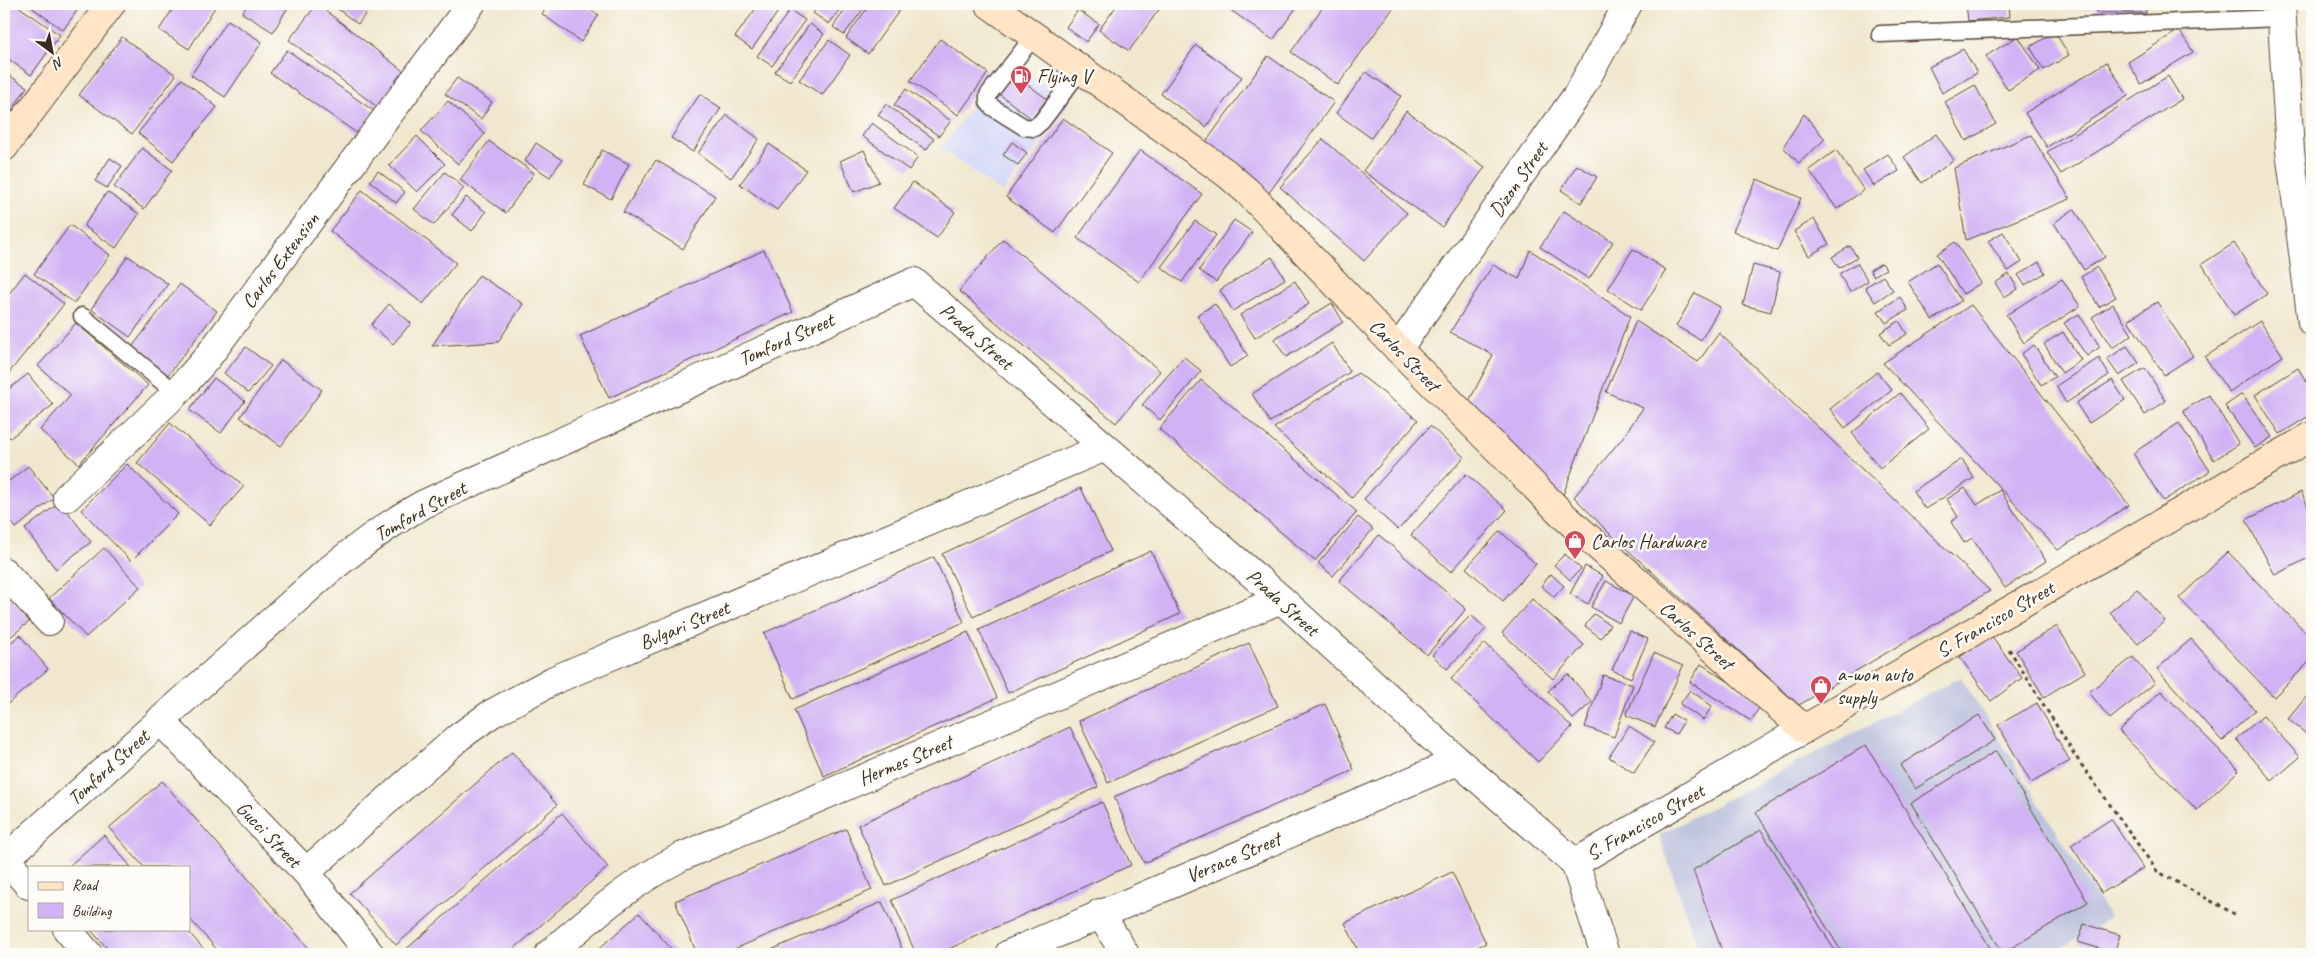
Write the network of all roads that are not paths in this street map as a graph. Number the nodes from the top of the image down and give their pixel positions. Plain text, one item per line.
1 (111, 4) edge
2 (471, 4) edge
3 (989, 4) edge
4 (1628, 4) edge
5 (2281, 11) edge
6 (1880, 34) dead end
7 (1034, 36) junction
8 (1081, 70) junction
9 (4, 147) edge
10 (914, 282) joint
11 (82, 316) dead end
12 (2312, 322) edge
13 (1398, 349) junction
14 (176, 393) junction
15 (2312, 436) edge
16 (1105, 448) junction
17 (67, 497) dead end
18 (4, 572) edge
19 (1281, 599) junction
20 (49, 621) dead end
21 (160, 720) junction
22 (1804, 729) junction
23 (1458, 761) junction
24 (4, 859) edge
25 (1575, 863) junction
26 (306, 872) junction
27 (28, 884) edge
28 (1100, 913) junction
29 (68, 930) edge
30 (88, 954) edge
31 (370, 954) edge
32 (549, 954) edge
33 (1009, 954) edge
34 (1124, 954) edge
35 (1606, 954) edge

1 - 9 street
2 - 14 street, Carlos Extension
3 - 7 street, Carlos Street
4 - 13 street, Dizon Street
5 - 6 lane
5 - 12 street
7 - 8 street, Carlos Street
7 - 8 lane
8 - 13 street, Carlos Street
10 - 16 street, Prada Street
10 - 21 street, Tomford Street
11 - 14 lane
13 - 22 street, Carlos Street
14 - 17 street, Carlos Extension
15 - 22 street, S. Francisco Street
16 - 19 street, Prada Street
16 - 26 street, Bvlgari Street
18 - 20 street
19 - 23 street, Prada Street
19 - 32 street, Hermes Street
21 - 24 street, Tomford Street
21 - 26 street, Gucci Street
22 - 25 street, S. Francisco Street
23 - 25 street, Prada Street
23 - 28 street, Versace Street
24 - 27 street
25 - 35 street
26 - 31 street, Gucci Street
28 - 33 street, Versace Street
28 - 34 street
29 - 30 street

